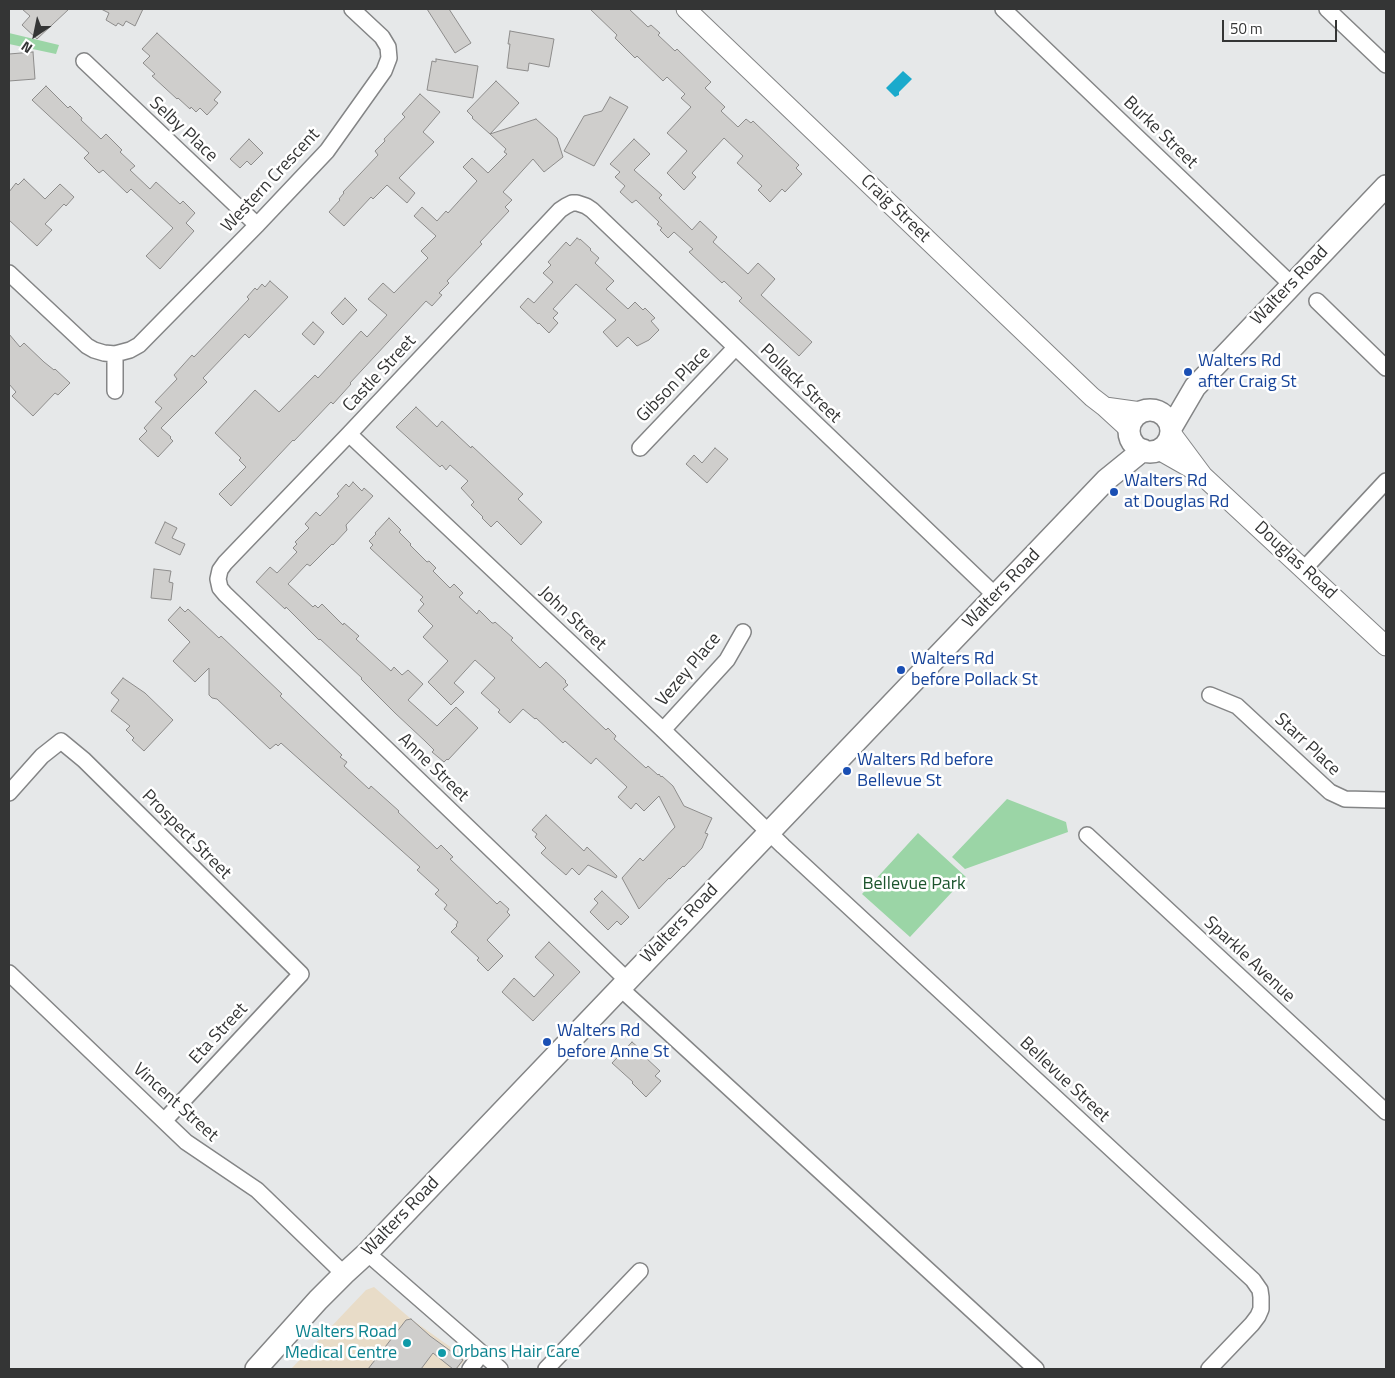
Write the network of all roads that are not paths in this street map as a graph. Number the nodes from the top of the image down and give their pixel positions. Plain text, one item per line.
1 (352, 9) edge
2 (686, 9) edge
3 (1003, 9) edge
4 (1327, 9) edge
5 (84, 61) dead end
6 (1386, 65) edge
7 (1386, 186) edge
8 (577, 203) joint
9 (258, 225) junction
10 (9, 273) edge
11 (1292, 285) junction
12 (1317, 301) dead end
13 (735, 348) junction
14 (114, 354) junction
15 (1386, 368) edge
16 (1194, 387) junction
17 (115, 391) dead end
18 (1105, 407) junction
19 (1147, 411) junction
20 (349, 434) junction
21 (1151, 438) junction
22 (640, 448) dead end
23 (1386, 481) edge
24 (1304, 569) junction
25 (218, 579) joint
26 (996, 596) junction
27 (743, 632) dead end
28 (1386, 646) edge
29 (1210, 695) dead end
30 (662, 730) junction
31 (9, 793) edge
32 (1386, 800) edge
33 (768, 832) junction
34 (1087, 835) dead end
35 (9, 973) edge
36 (301, 974) joint
37 (624, 984) junction
38 (1386, 1112) edge
39 (164, 1121) junction
40 (367, 1253) junction
41 (640, 1271) dead end
42 (344, 1274) junction
43 (482, 1353) junction
44 (256, 1369) edge
45 (470, 1369) edge
46 (500, 1369) edge
47 (546, 1369) edge
48 (1036, 1369) edge
49 (1209, 1369) edge

1 - 9 street, Western Crescent
2 - 18 street, Craig Street
3 - 11 street, Burke Street
4 - 6 street
5 - 9 street, Selby Place
7 - 11 main road, Walters Road
8 - 13 street, Pollack Street
8 - 20 street, Castle Street
9 - 14 street, Western Crescent
10 - 14 street
11 - 16 main road, Walters Road
12 - 15 street
13 - 22 street, Gibson Place
13 - 26 street, Pollack Street
14 - 17 street
16 - 19 main road, Walters Road
16 - 21 main road, Walters Road
18 - 19 street, Craig Street
18 - 21 street, Craig Street
19 - 21 main road
19 - 21 main road
20 - 25 street, Castle Street
20 - 30 street, John Street
21 - 24 street, Douglas Road
21 - 26 main road, Walters Road
23 - 24 street
24 - 28 street, Douglas Road
25 - 37 street, Anne Street
26 - 33 main road, Walters Road
27 - 30 street, Vezey Place
29 - 32 street, Starr Place
30 - 33 street, John Street
31 - 36 street, Prospect Street
33 - 37 main road, Walters Road
33 - 49 street, Bellevue Street
34 - 38 street, Sparkle Avenue
35 - 39 street, Vincent Street
36 - 39 street, Eta Street
37 - 40 main road, Walters Road
37 - 48 street
39 - 42 street, Vincent Street
40 - 42 main road, Walters Road
40 - 43 street
41 - 47 street
42 - 44 main road, Walters Road
43 - 45 street
43 - 46 street

